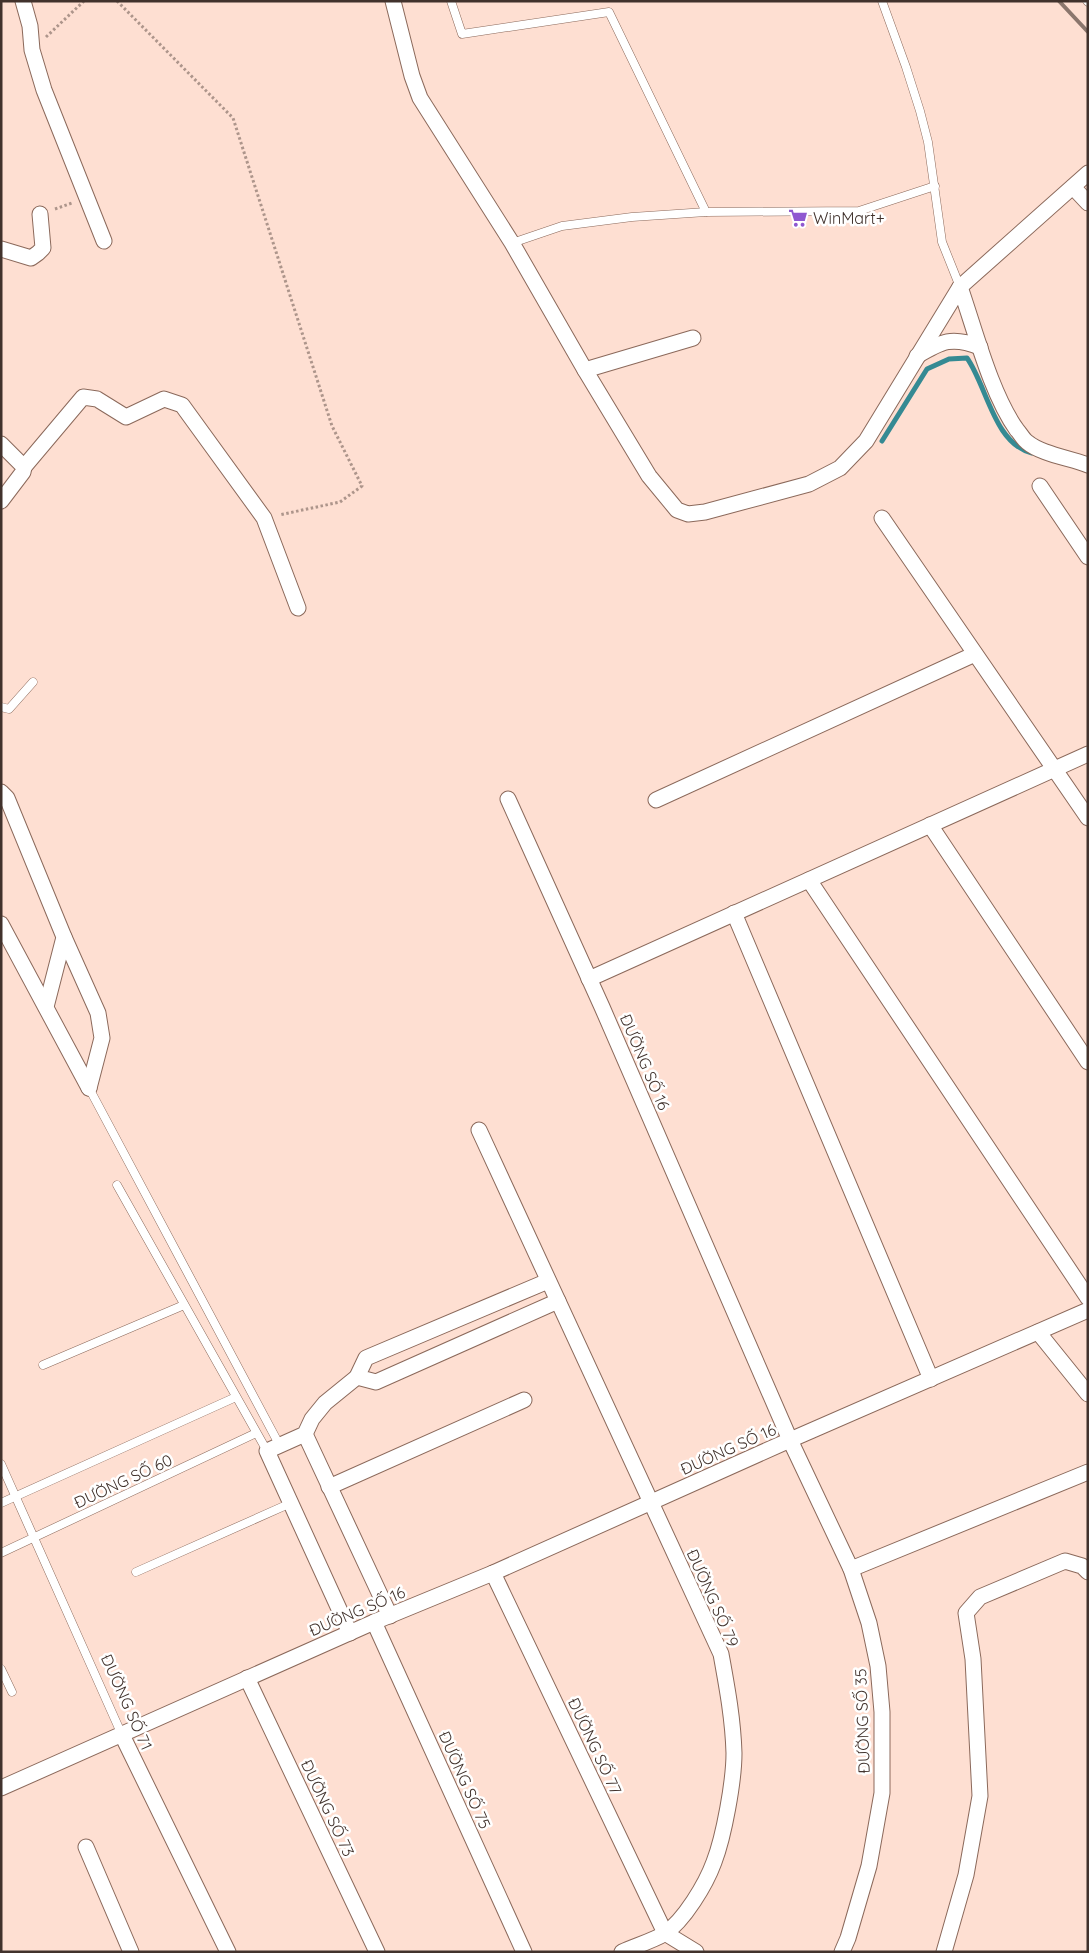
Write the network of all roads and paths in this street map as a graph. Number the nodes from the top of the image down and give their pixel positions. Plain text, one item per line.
1 (23, 1) edge
2 (84, 1) edge
3 (117, 1) edge
4 (393, 1) edge
5 (450, 1) edge
6 (882, 1) edge
7 (32, 50) junction
8 (1088, 173) edge
9 (935, 186) junction
10 (1073, 187) junction
11 (87, 198) junction
12 (1088, 203) edge
13 (706, 212) junction
14 (40, 214) joint
15 (104, 241) dead end
16 (512, 243) junction
17 (1, 249) edge
18 (960, 287) junction
19 (693, 338) dead end
20 (980, 347) junction
21 (917, 356) junction
22 (585, 370) junction
23 (1, 444) edge
24 (1088, 465) edge
25 (24, 467) junction
26 (1040, 486) dead end
27 (1, 501) edge
28 (264, 518) junction
29 (882, 518) dead end
30 (1088, 557) edge
31 (298, 608) dead end
32 (976, 654) junction
33 (33, 682) dead end
34 (1, 707) edge
35 (1088, 754) edge
36 (1055, 769) junction
37 (1, 792) edge
38 (508, 799) dead end
39 (656, 800) dead end
40 (1088, 818) edge
41 (930, 826) junction
42 (809, 880) junction
43 (734, 914) junction
44 (1, 924) edge
45 (64, 937) junction
46 (589, 979) junction
47 (46, 1007) junction
48 (1088, 1062) edge
49 (89, 1088) junction
50 (479, 1130) dead end
51 (117, 1184) dead end
52 (548, 1281) junction
53 (1088, 1298) edge
54 (558, 1301) junction
55 (184, 1305) junction
56 (1088, 1310) edge
57 (1038, 1332) junction
58 (43, 1365) dead end
59 (357, 1376) junction
60 (930, 1379) junction
61 (1088, 1394) edge
62 (236, 1397) junction
63 (524, 1400) dead end
64 (256, 1434) junction
65 (305, 1434) junction
66 (790, 1440) junction
67 (273, 1449) junction
68 (1, 1464) edge
69 (1088, 1472) edge
70 (329, 1487) junction
71 (16, 1496) junction
72 (1, 1503) edge
73 (291, 1503) junction
74 (651, 1503) junction
75 (34, 1538) junction
76 (1, 1552) edge
77 (851, 1569) junction
78 (136, 1572) dead end
79 (1088, 1572) edge
80 (494, 1573) junction
81 (390, 1616) junction
82 (374, 1622) junction
83 (350, 1633) junction
84 (1, 1669) edge
85 (247, 1678) junction
86 (12, 1692) dead end
87 (122, 1735) junction
88 (1, 1788) edge
89 (86, 1847) dead end
90 (665, 1933) junction
91 (131, 1952) edge
92 (228, 1952) edge
93 (377, 1952) edge
94 (524, 1952) edge
95 (622, 1952) edge
96 (696, 1952) edge
97 (842, 1952) edge
98 (944, 1952) edge

1 - 7 street
2 - 7 path
3 - 28 path
4 - 16 street
5 - 13 lane
6 - 9 lane
7 - 11 street
8 - 10 street
9 - 13 lane
9 - 18 lane
10 - 12 street
10 - 18 street
11 - 14 path
11 - 15 street
13 - 16 lane
14 - 17 street
16 - 22 street
18 - 20 street
18 - 21 street
19 - 22 street
20 - 21 street
20 - 24 street
21 - 22 street
23 - 25 street
25 - 27 street
25 - 28 street
26 - 30 street
28 - 31 street
29 - 32 street
32 - 36 street
32 - 39 street
33 - 34 lane
35 - 36 street
36 - 40 street
36 - 41 street
37 - 45 street
38 - 46 street, ĐƯỜNG SỐ 16
41 - 42 street
41 - 48 street
42 - 43 street
42 - 53 street
43 - 46 street
43 - 60 street
44 - 47 street
45 - 47 street
45 - 49 street
46 - 66 street, ĐƯỜNG SỐ 16
47 - 49 street
49 - 67 lane
50 - 52 street, ĐƯỜNG SỐ 79
51 - 55 lane
52 - 54 street, ĐƯỜNG SỐ 79
52 - 59 street
54 - 59 street
54 - 74 street, ĐƯỜNG SỐ 79
55 - 58 lane
55 - 62 lane
56 - 57 street
57 - 60 street
57 - 61 street
59 - 65 street
60 - 66 street
62 - 64 lane
62 - 71 lane, ĐƯỜNG SỐ 60
63 - 70 street
64 - 67 lane
64 - 75 lane, ĐƯỜNG SỐ 60
65 - 67 street
65 - 70 street
66 - 74 street, ĐƯỜNG SỐ 16
66 - 77 street, ĐƯỜNG SỐ 35
67 - 73 street
68 - 71 lane, ĐƯỜNG SỐ 71
69 - 77 street
70 - 81 street
71 - 72 lane, ĐƯỜNG SỐ 60
71 - 75 lane, ĐƯỜNG SỐ 71
73 - 78 lane
73 - 83 street
74 - 80 street, ĐƯỜNG SỐ 16
74 - 90 street, ĐƯỜNG SỐ 79
75 - 76 lane, ĐƯỜNG SỐ 60
75 - 87 lane, ĐƯỜNG SỐ 71
77 - 97 street, ĐƯỜNG SỐ 35
79 - 98 street
80 - 81 street, ĐƯỜNG SỐ 16
80 - 90 street, ĐƯỜNG SỐ 77
81 - 82 street, ĐƯỜNG SỐ 16
82 - 83 street, ĐƯỜNG SỐ 16
82 - 94 street, ĐƯỜNG SỐ 75
83 - 85 street, ĐƯỜNG SỐ 16
84 - 86 lane
85 - 87 street, ĐƯỜNG SỐ 16
85 - 93 street, ĐƯỜNG SỐ 73
87 - 88 street
87 - 92 street, ĐƯỜNG SỐ 71
89 - 91 street
90 - 95 street
90 - 96 street

